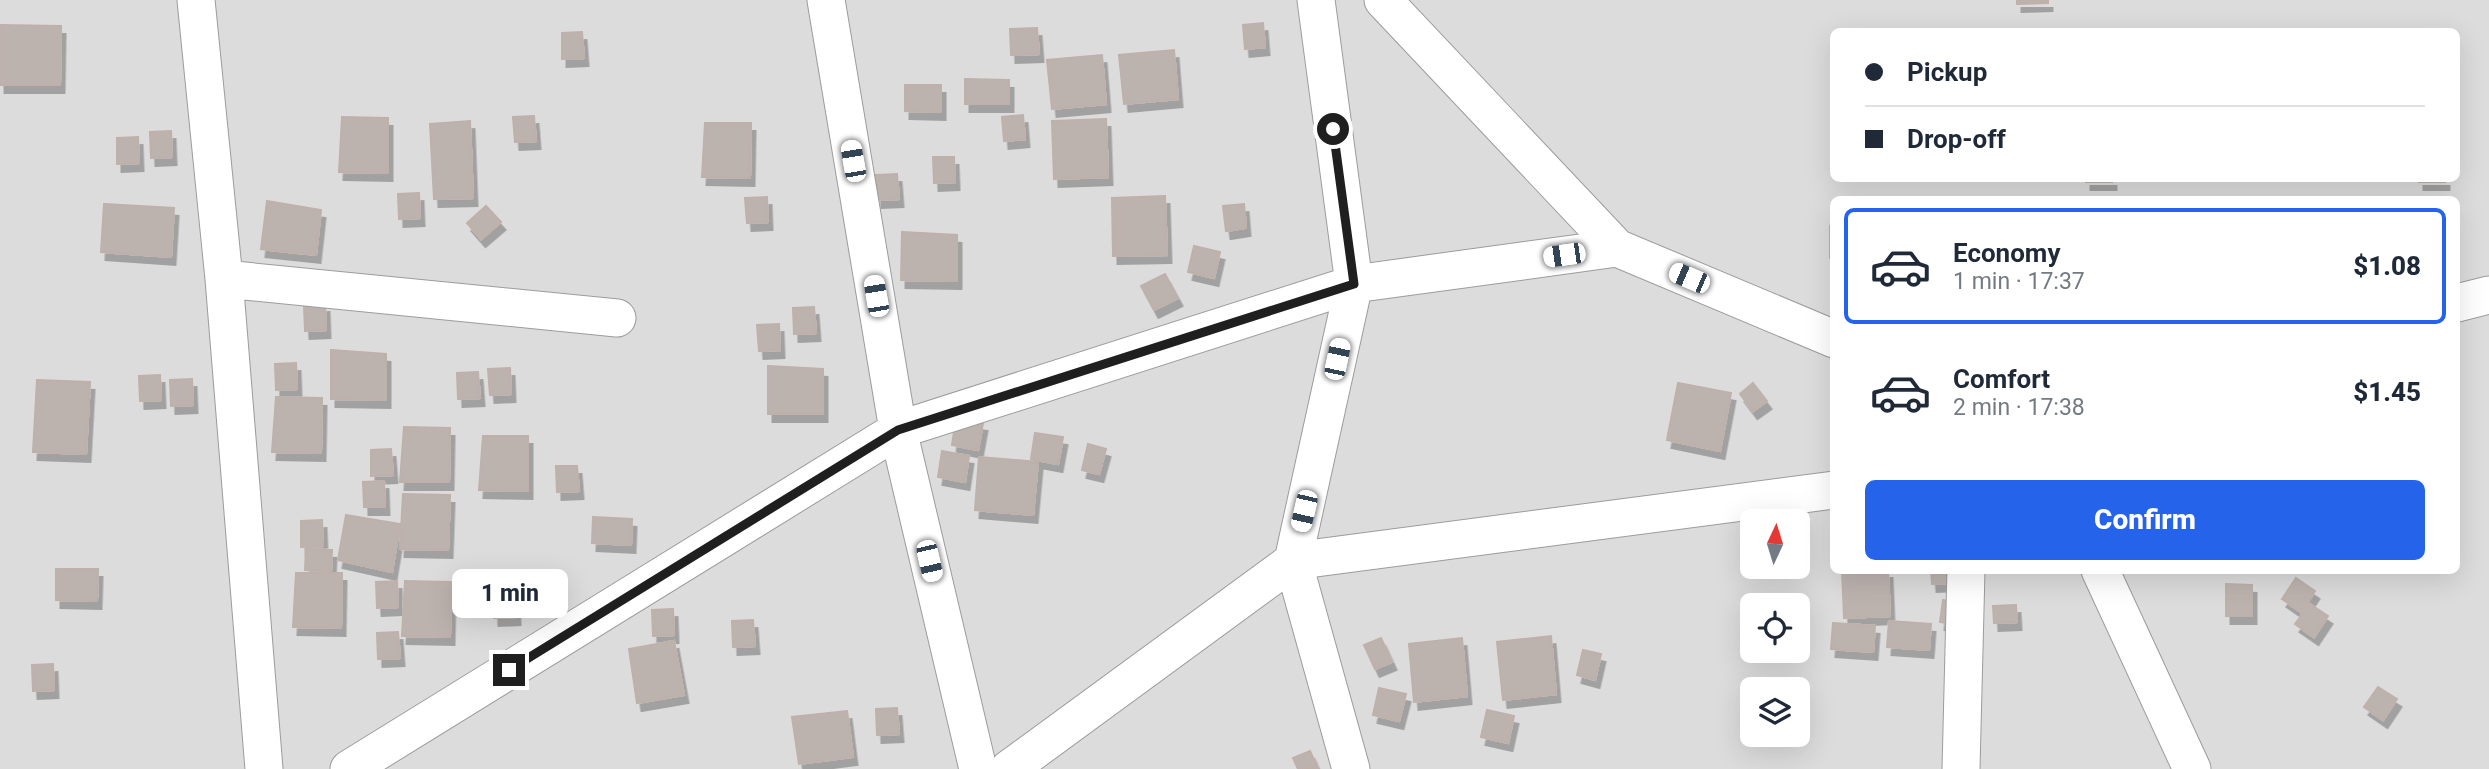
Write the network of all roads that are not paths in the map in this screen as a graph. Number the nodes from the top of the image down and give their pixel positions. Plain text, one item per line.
1 (196, 0) edge
2 (826, 0) edge
3 (1316, 0) edge
4 (1382, 0) edge
5 (1617, 248) junction
6 (225, 279) junction
7 (1354, 284) junction
8 (2489, 295) edge
9 (2460, 302) edge
10 (617, 318) dead end
11 (1830, 337) edge
12 (898, 430) junction
13 (1830, 491) edge
14 (1293, 561) junction
15 (1966, 574) edge
16 (2102, 574) edge
17 (264, 769) edge
18 (349, 769) edge
19 (978, 769) edge
20 (1009, 769) edge
21 (1351, 769) edge
22 (1961, 769) edge
23 (2192, 769) edge

1 - 6 street
2 - 12 street
3 - 7 street
4 - 5 street
5 - 7 street
5 - 11 street
6 - 10 street
6 - 17 street
7 - 12 street
7 - 14 street
8 - 9 street
12 - 18 street
12 - 19 street
13 - 14 street
14 - 20 street
14 - 21 street
15 - 22 street
16 - 23 street

